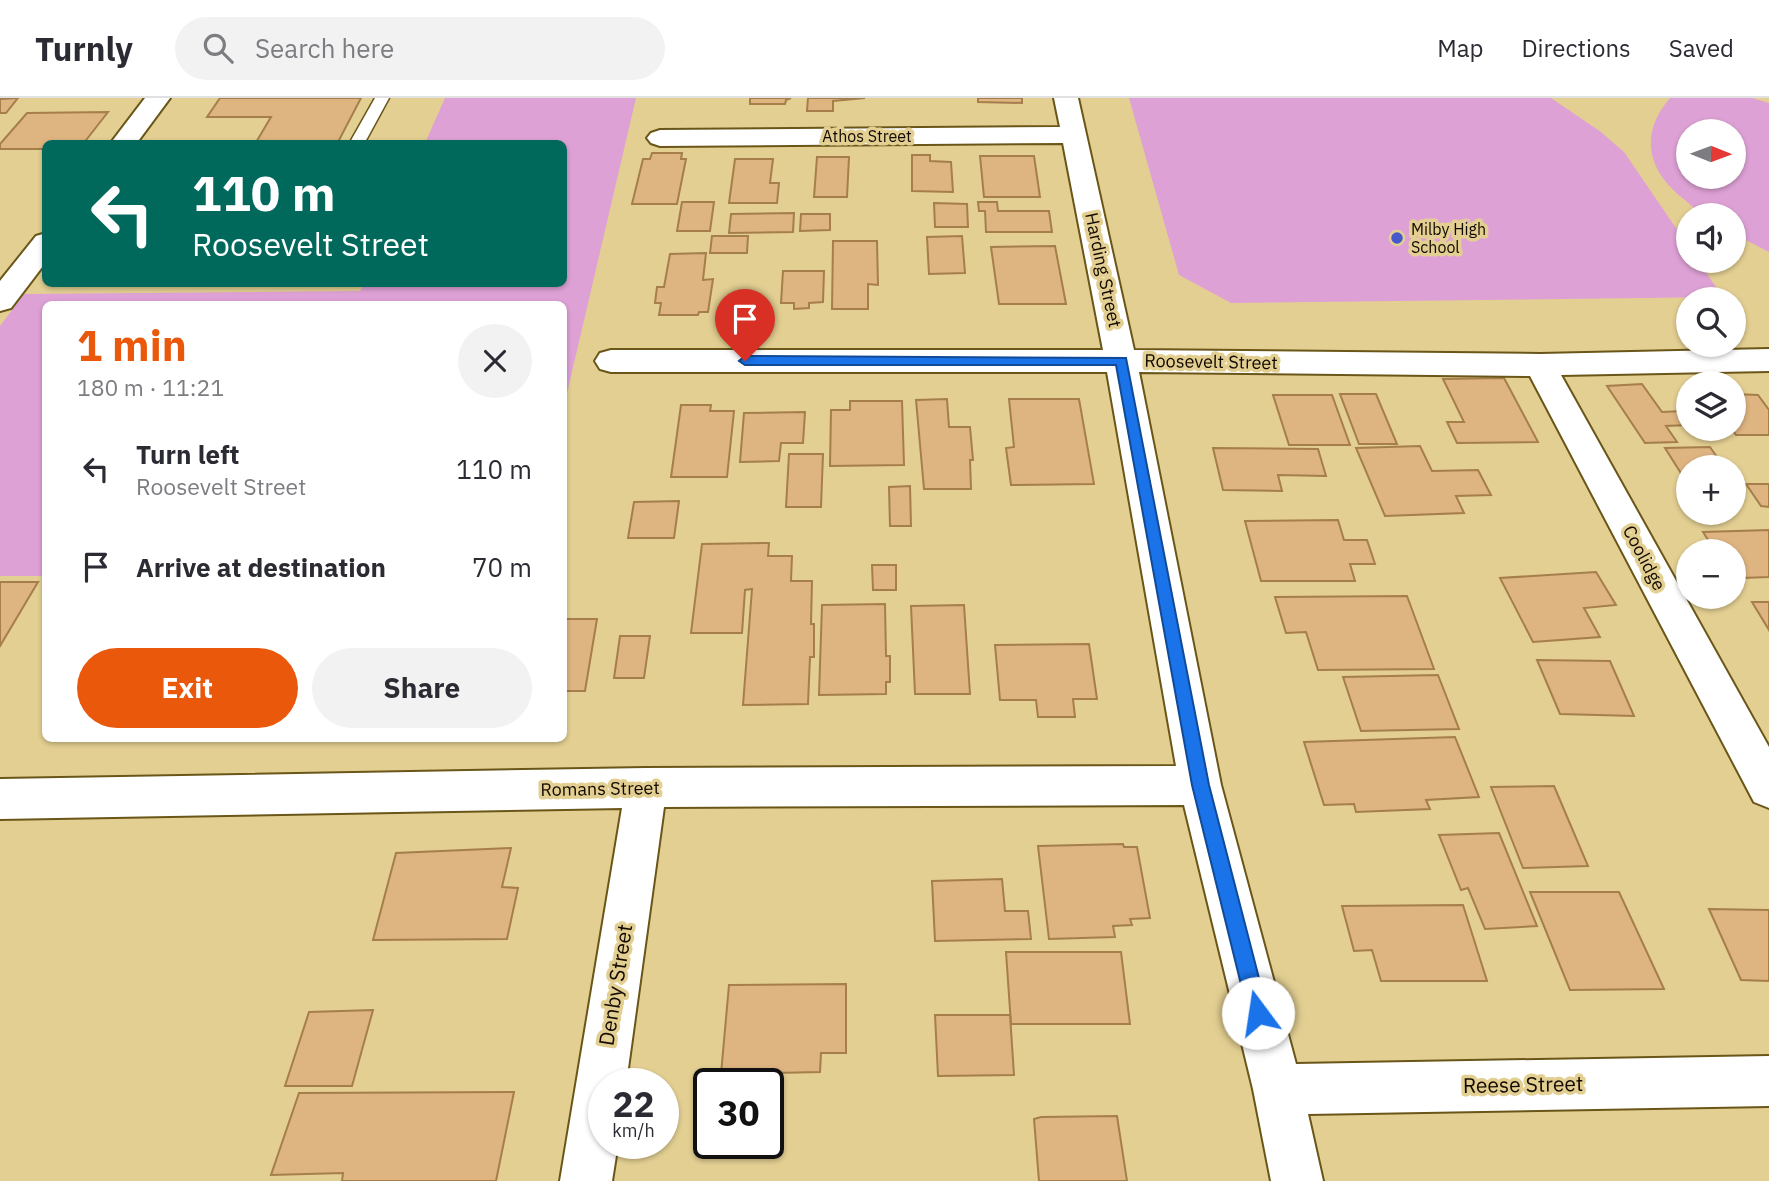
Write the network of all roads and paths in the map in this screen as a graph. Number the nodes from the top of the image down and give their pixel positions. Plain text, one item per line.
1 (158, 98) edge
2 (382, 98) edge
3 (1066, 98) edge
4 (1075, 135) junction
5 (660, 138) dead end
6 (125, 140) edge
7 (358, 140) edge
8 (35, 267) edge
9 (0, 300) edge
10 (1769, 360) edge
11 (611, 361) dead end
12 (1121, 361) junction
13 (1540, 365) junction
14 (1200, 785) junction
15 (1769, 788) edge
16 (646, 789) junction
17 (0, 799) edge
18 (1769, 1082) edge
19 (1278, 1089) junction
20 (586, 1181) edge
21 (1297, 1181) edge

1 - 6 street
2 - 7 lane
3 - 4 street, Harding Street
4 - 5 street, Athos Street
4 - 12 street, Harding Street
8 - 9 street
10 - 13 street, Roosevelt Street
11 - 12 street, Roosevelt Street
12 - 13 street, Roosevelt Street
12 - 14 street, Harding Street
13 - 15 street, Coolidge
14 - 16 street, Romans Street
14 - 19 street, Harding Street
16 - 17 street, Romans Street
16 - 20 street, Denby Street
18 - 19 street, Reese Street
19 - 21 street, Harding Street

